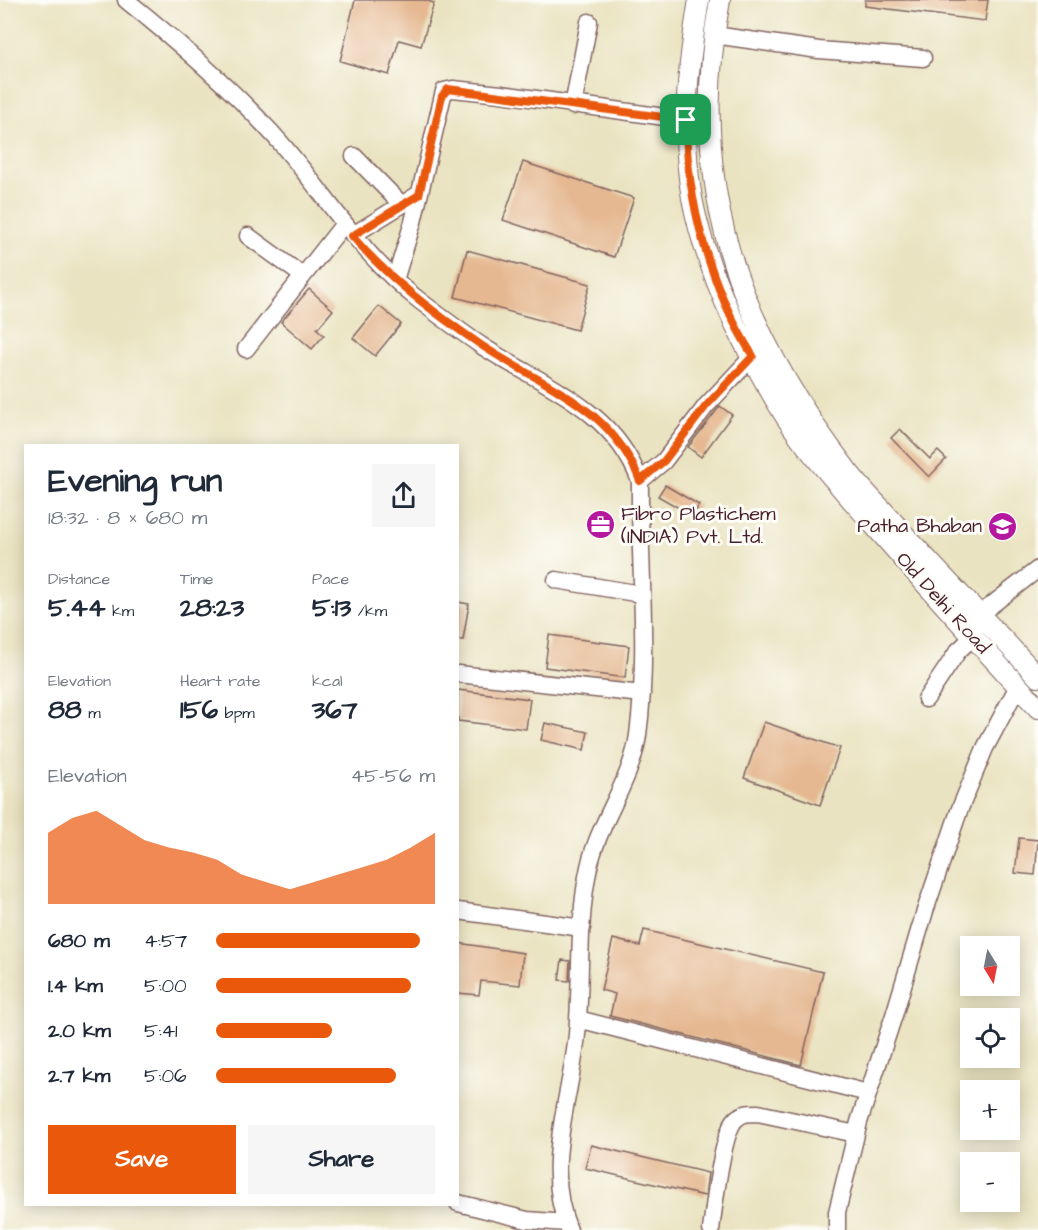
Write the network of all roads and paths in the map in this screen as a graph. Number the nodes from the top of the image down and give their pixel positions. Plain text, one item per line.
1 (126, 0) edge
2 (699, 0) edge
3 (720, 0) edge
4 (589, 22) dead end
5 (714, 35) junction
6 (923, 58) dead end
7 (573, 106) junction
8 (686, 120) junction
9 (354, 156) dead end
10 (419, 195) junction
11 (402, 205) junction
12 (348, 230) junction
13 (248, 236) dead end
14 (303, 276) junction
15 (395, 280) junction
16 (246, 348) dead end
17 (753, 356) junction
18 (640, 481) junction
19 (1038, 569) edge
20 (556, 580) dead end
21 (641, 594) junction
22 (980, 614) junction
23 (973, 637) junction
24 (459, 674) edge
25 (1038, 677) edge
26 (1018, 686) junction
27 (642, 694) junction
28 (926, 699) dead end
29 (1038, 708) edge
30 (459, 911) edge
31 (582, 928) junction
32 (578, 1019) junction
33 (868, 1093) junction
34 (856, 1134) junction
35 (459, 1203) edge
36 (567, 1226) edge
37 (711, 1230) edge
38 (837, 1230) edge

1 - 12 street
2 - 8 main road, Old Delhi Road
3 - 5 main road, Old Delhi Road
4 - 7 street
5 - 6 street
5 - 22 main road, Old Delhi Road
7 - 8 street
7 - 10 street
8 - 17 main road, Old Delhi Road
9 - 11 street
10 - 11 street
10 - 15 street
11 - 12 street
12 - 14 street
12 - 15 street
13 - 14 street
14 - 16 street
15 - 18 street
17 - 18 street
17 - 23 main road, Old Delhi Road
18 - 21 street
19 - 22 street
20 - 21 street
21 - 27 street
22 - 25 main road, Old Delhi Road
23 - 26 main road, Old Delhi Road
23 - 28 street
24 - 27 street
26 - 29 main road, Old Delhi Road
26 - 33 street
27 - 31 street
30 - 31 street
31 - 32 street
32 - 33 street
32 - 36 street
33 - 34 street
34 - 37 street
34 - 38 street
35 - 36 street

